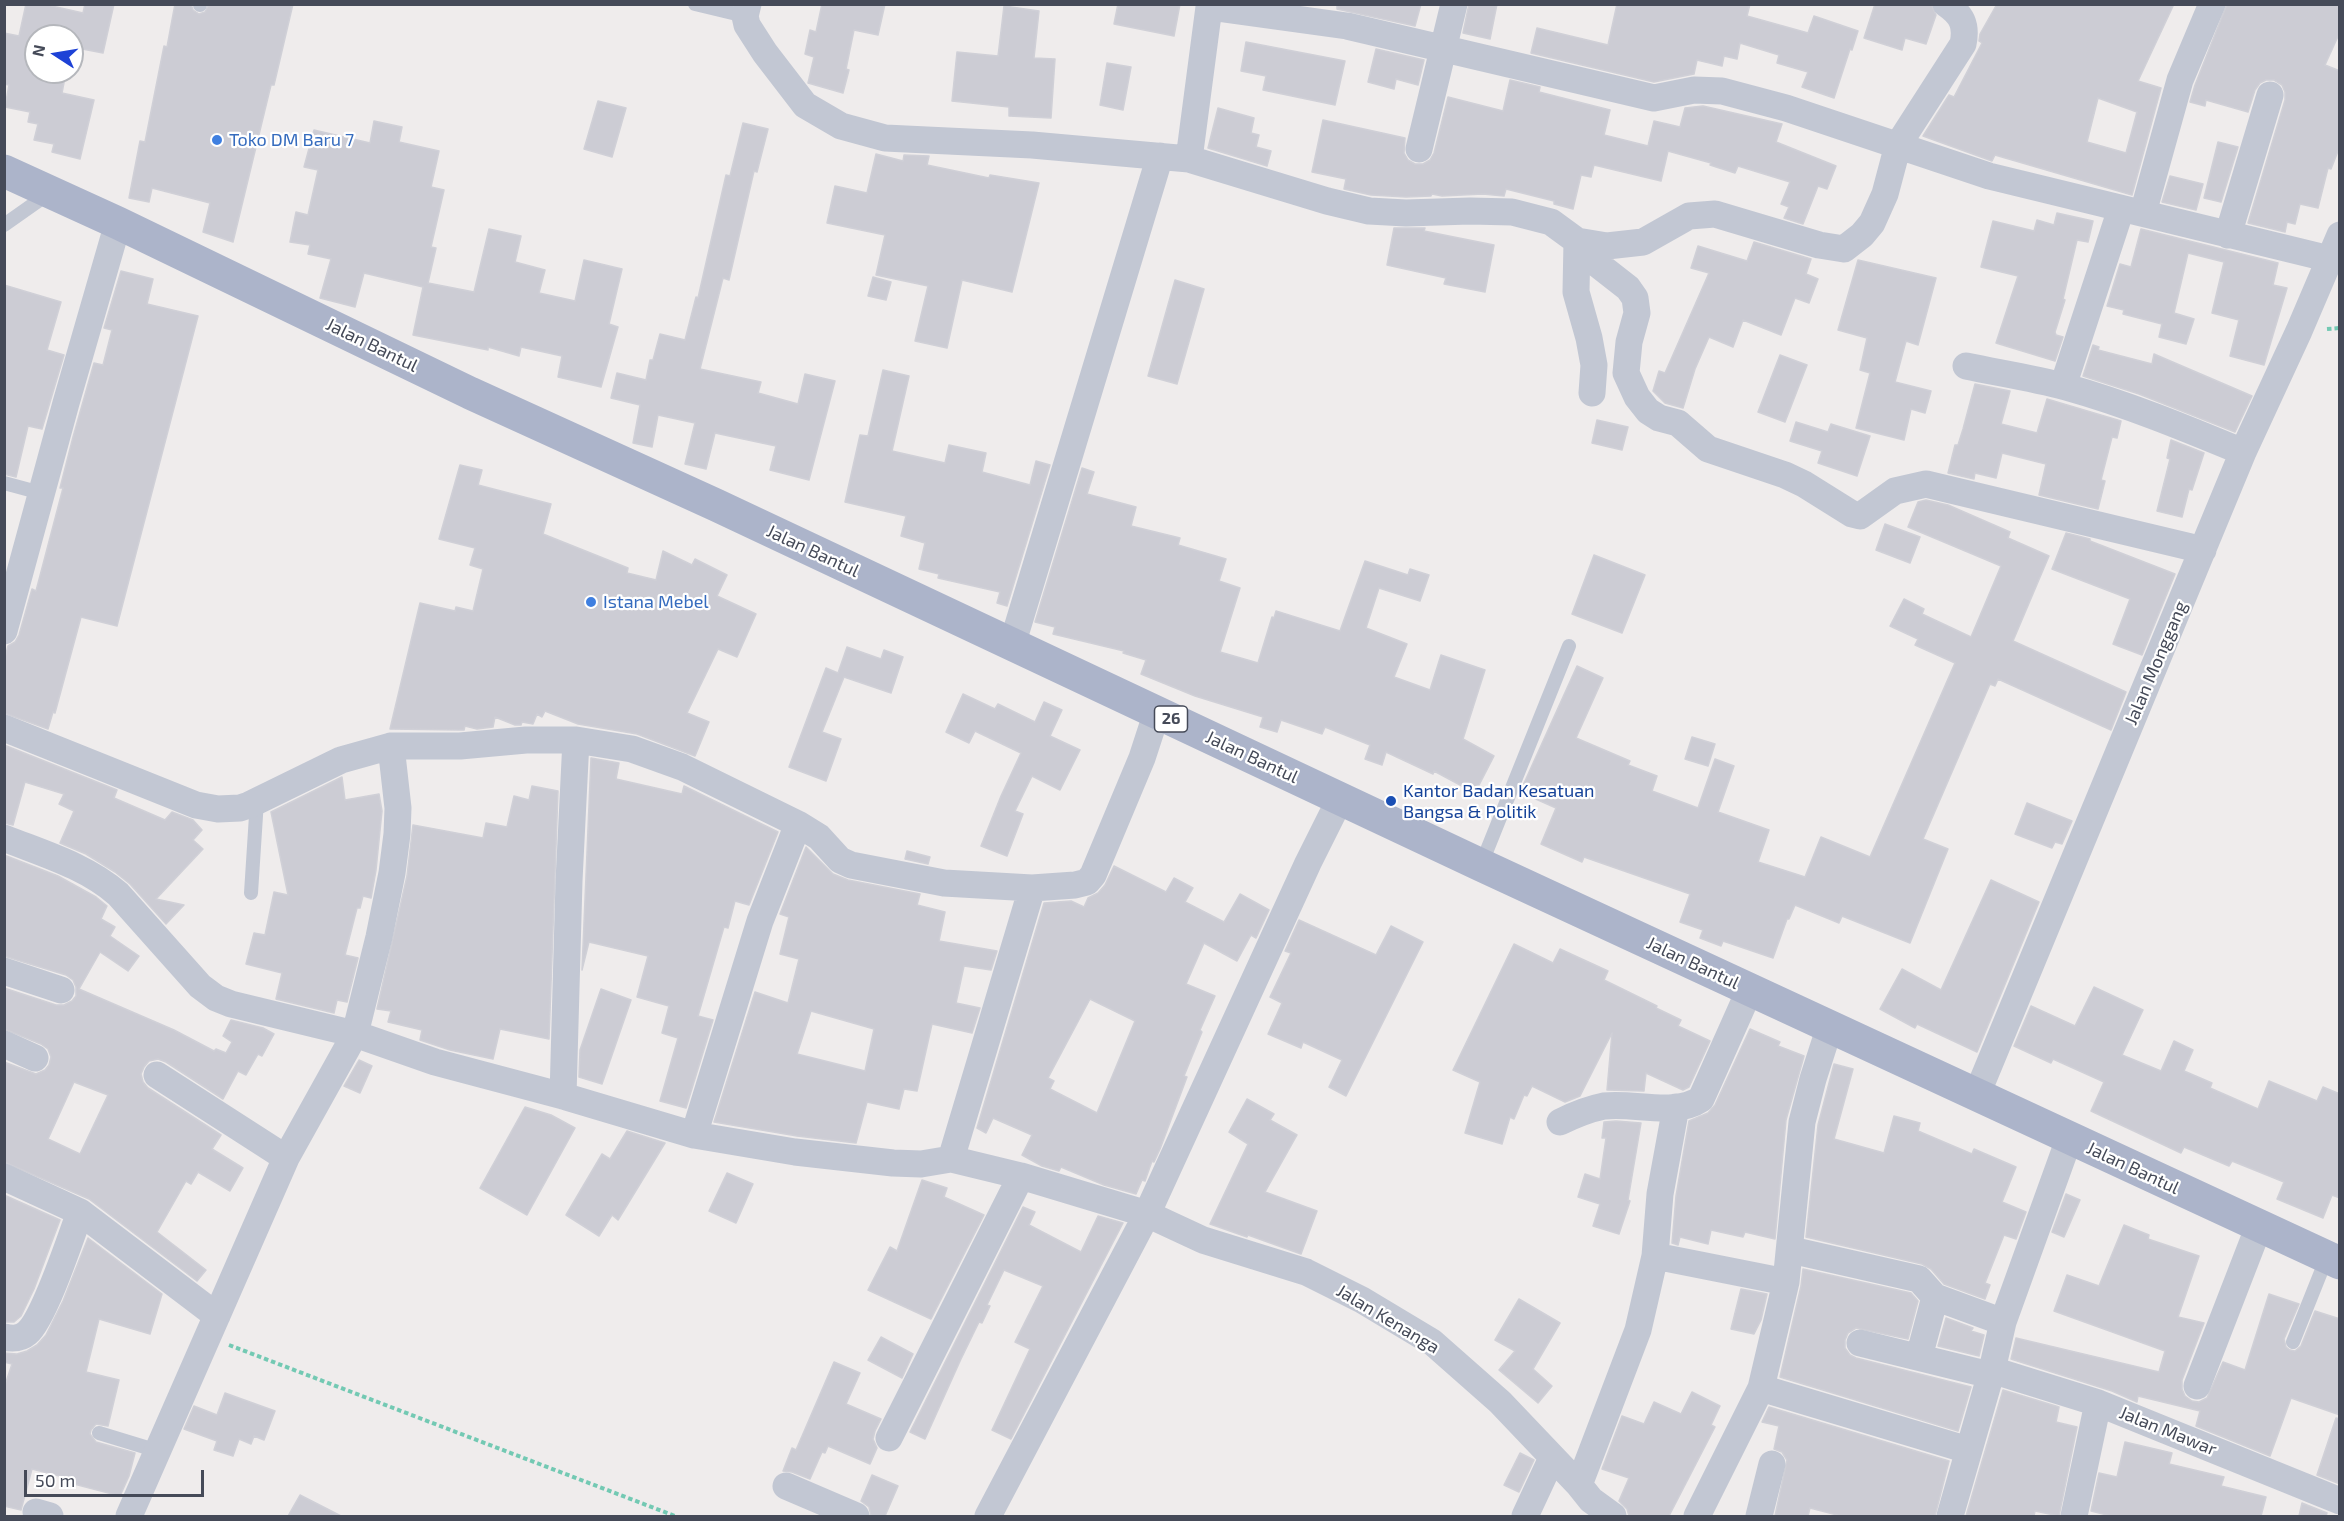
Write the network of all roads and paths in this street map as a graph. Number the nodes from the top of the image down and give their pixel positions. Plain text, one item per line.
1 (695, 4) edge
2 (1454, 4) edge
3 (1946, 4) edge
4 (2212, 4) edge
5 (1209, 6) edge
6 (746, 10) edge
7 (1444, 48) junction
8 (2270, 95) dead end
9 (1898, 145) junction
10 (1419, 149) dead end
11 (1160, 156) junction
12 (1189, 159) junction
13 (4, 171) edge
14 (50, 193) junction
15 (2132, 211) junction
16 (118, 223) junction
17 (4, 225) edge
18 (2228, 235) junction
19 (1577, 240) junction
20 (2335, 247) edge
21 (1966, 366) dead end
22 (2063, 386) junction
23 (1592, 393) dead end
24 (2243, 452) junction
25 (4, 483) edge
26 (41, 493) junction
27 (2203, 550) junction
28 (4, 631) edge
29 (1012, 645) junction
30 (1569, 646) dead end
31 (1157, 712) junction
32 (4, 728) edge
33 (576, 740) junction
34 (391, 746) junction
35 (256, 800) junction
36 (1335, 810) junction
37 (798, 824) junction
38 (4, 838) edge
39 (1481, 865) junction
40 (1032, 888) junction
41 (251, 893) dead end
42 (4, 971) edge
43 (1750, 989) junction
44 (61, 990) dead end
45 (1830, 1026) junction
46 (355, 1034) junction
47 (4, 1044) edge
48 (34, 1058) dead end
49 (157, 1075) dead end
50 (1977, 1094) junction
51 (563, 1096) junction
52 (1676, 1107) junction
53 (1560, 1122) dead end
54 (694, 1135) junction
55 (2069, 1139) junction
56 (286, 1158) junction
57 (951, 1158) junction
58 (1021, 1176) junction
59 (4, 1177) edge
60 (80, 1212) junction
61 (1146, 1214) junction
62 (2259, 1226) junction
63 (1791, 1250) junction
64 (1655, 1256) junction
65 (2333, 1260) edge
66 (1786, 1282) junction
67 (1935, 1297) junction
68 (2003, 1322) junction
69 (213, 1326) junction
70 (4, 1337) edge
71 (2294, 1342) dead end
72 (1860, 1343) dead end
73 (1918, 1357) junction
74 (1991, 1372) junction
75 (2197, 1386) dead end
76 (1761, 1388) junction
77 (2098, 1403) junction
78 (99, 1433) dead end
79 (889, 1438) dead end
80 (1968, 1450) junction
81 (158, 1452) junction
82 (1552, 1458) junction
83 (1772, 1464) dead end
84 (786, 1486) dead end
85 (1585, 1500) edge
86 (2340, 1501) edge
87 (129, 1516) edge
88 (675, 1516) edge
89 (856, 1516) edge
90 (988, 1516) edge
91 (1525, 1516) edge
92 (1613, 1516) edge
93 (1697, 1516) edge
94 (1759, 1516) edge
95 (1950, 1516) edge
96 (2074, 1516) edge

1 - 6 lane
2 - 7 street
3 - 9 street
4 - 15 street
5 - 7 street
5 - 12 street
6 - 11 street
7 - 9 street
7 - 10 street
8 - 18 street
9 - 15 street
9 - 19 street
11 - 12 street
11 - 29 street
12 - 19 street
13 - 14 main road, Jalan Bantul / 26
14 - 16 main road, Jalan Bantul / 26
14 - 17 lane
15 - 18 street
15 - 22 street
16 - 26 street
16 - 29 main road, Jalan Bantul / 26
18 - 20 street
19 - 23 street
19 - 27 street
20 - 24 street, Jalan Monggang
21 - 22 street
22 - 24 street
24 - 27 street, Jalan Monggang
25 - 26 lane
26 - 28 street
27 - 50 street, Jalan Monggang
29 - 31 main road, Jalan Bantul / 26
30 - 39 lane
31 - 36 main road, Jalan Bantul / 26
31 - 40 street
32 - 35 street
33 - 34 street
33 - 37 street
33 - 51 street
34 - 35 street
34 - 46 street
35 - 41 lane
36 - 39 main road, Jalan Bantul / 26
36 - 61 street
37 - 40 street
37 - 54 street
38 - 46 street
39 - 43 main road, Jalan Bantul / 26
40 - 57 street
42 - 44 street
43 - 45 main road, Jalan Bantul / 26
43 - 52 street
45 - 50 main road, Jalan Bantul / 26
45 - 63 street
46 - 51 street
46 - 56 street
47 - 48 street
49 - 56 street
50 - 55 main road, Jalan Bantul / 26
51 - 54 street
52 - 53 street
52 - 64 street
54 - 57 street
55 - 62 main road, Jalan Bantul / 26
55 - 68 street
56 - 69 street
57 - 58 street, Jalan Kenanga
58 - 61 street, Jalan Kenanga
58 - 79 street
59 - 60 street
60 - 69 street
60 - 70 street
61 - 82 street, Jalan Kenanga
61 - 90 street
62 - 65 main road, Jalan Bantul / 26
62 - 75 street
63 - 66 street
63 - 67 street
64 - 66 street
64 - 85 street
65 - 71 lane
66 - 76 street
67 - 68 street
67 - 73 street
68 - 74 street
69 - 81 street
69 - 88 path
72 - 73 street, Jalan Mawar
73 - 74 street, Jalan Mawar
74 - 77 street, Jalan Mawar
74 - 80 street
76 - 80 street
76 - 93 street
77 - 86 street, Jalan Mawar
77 - 96 street
78 - 81 lane
80 - 95 street
81 - 87 street
82 - 85 street, Jalan Kenanga
82 - 91 street
83 - 94 street
84 - 89 street
85 - 92 street, Jalan Kenanga

